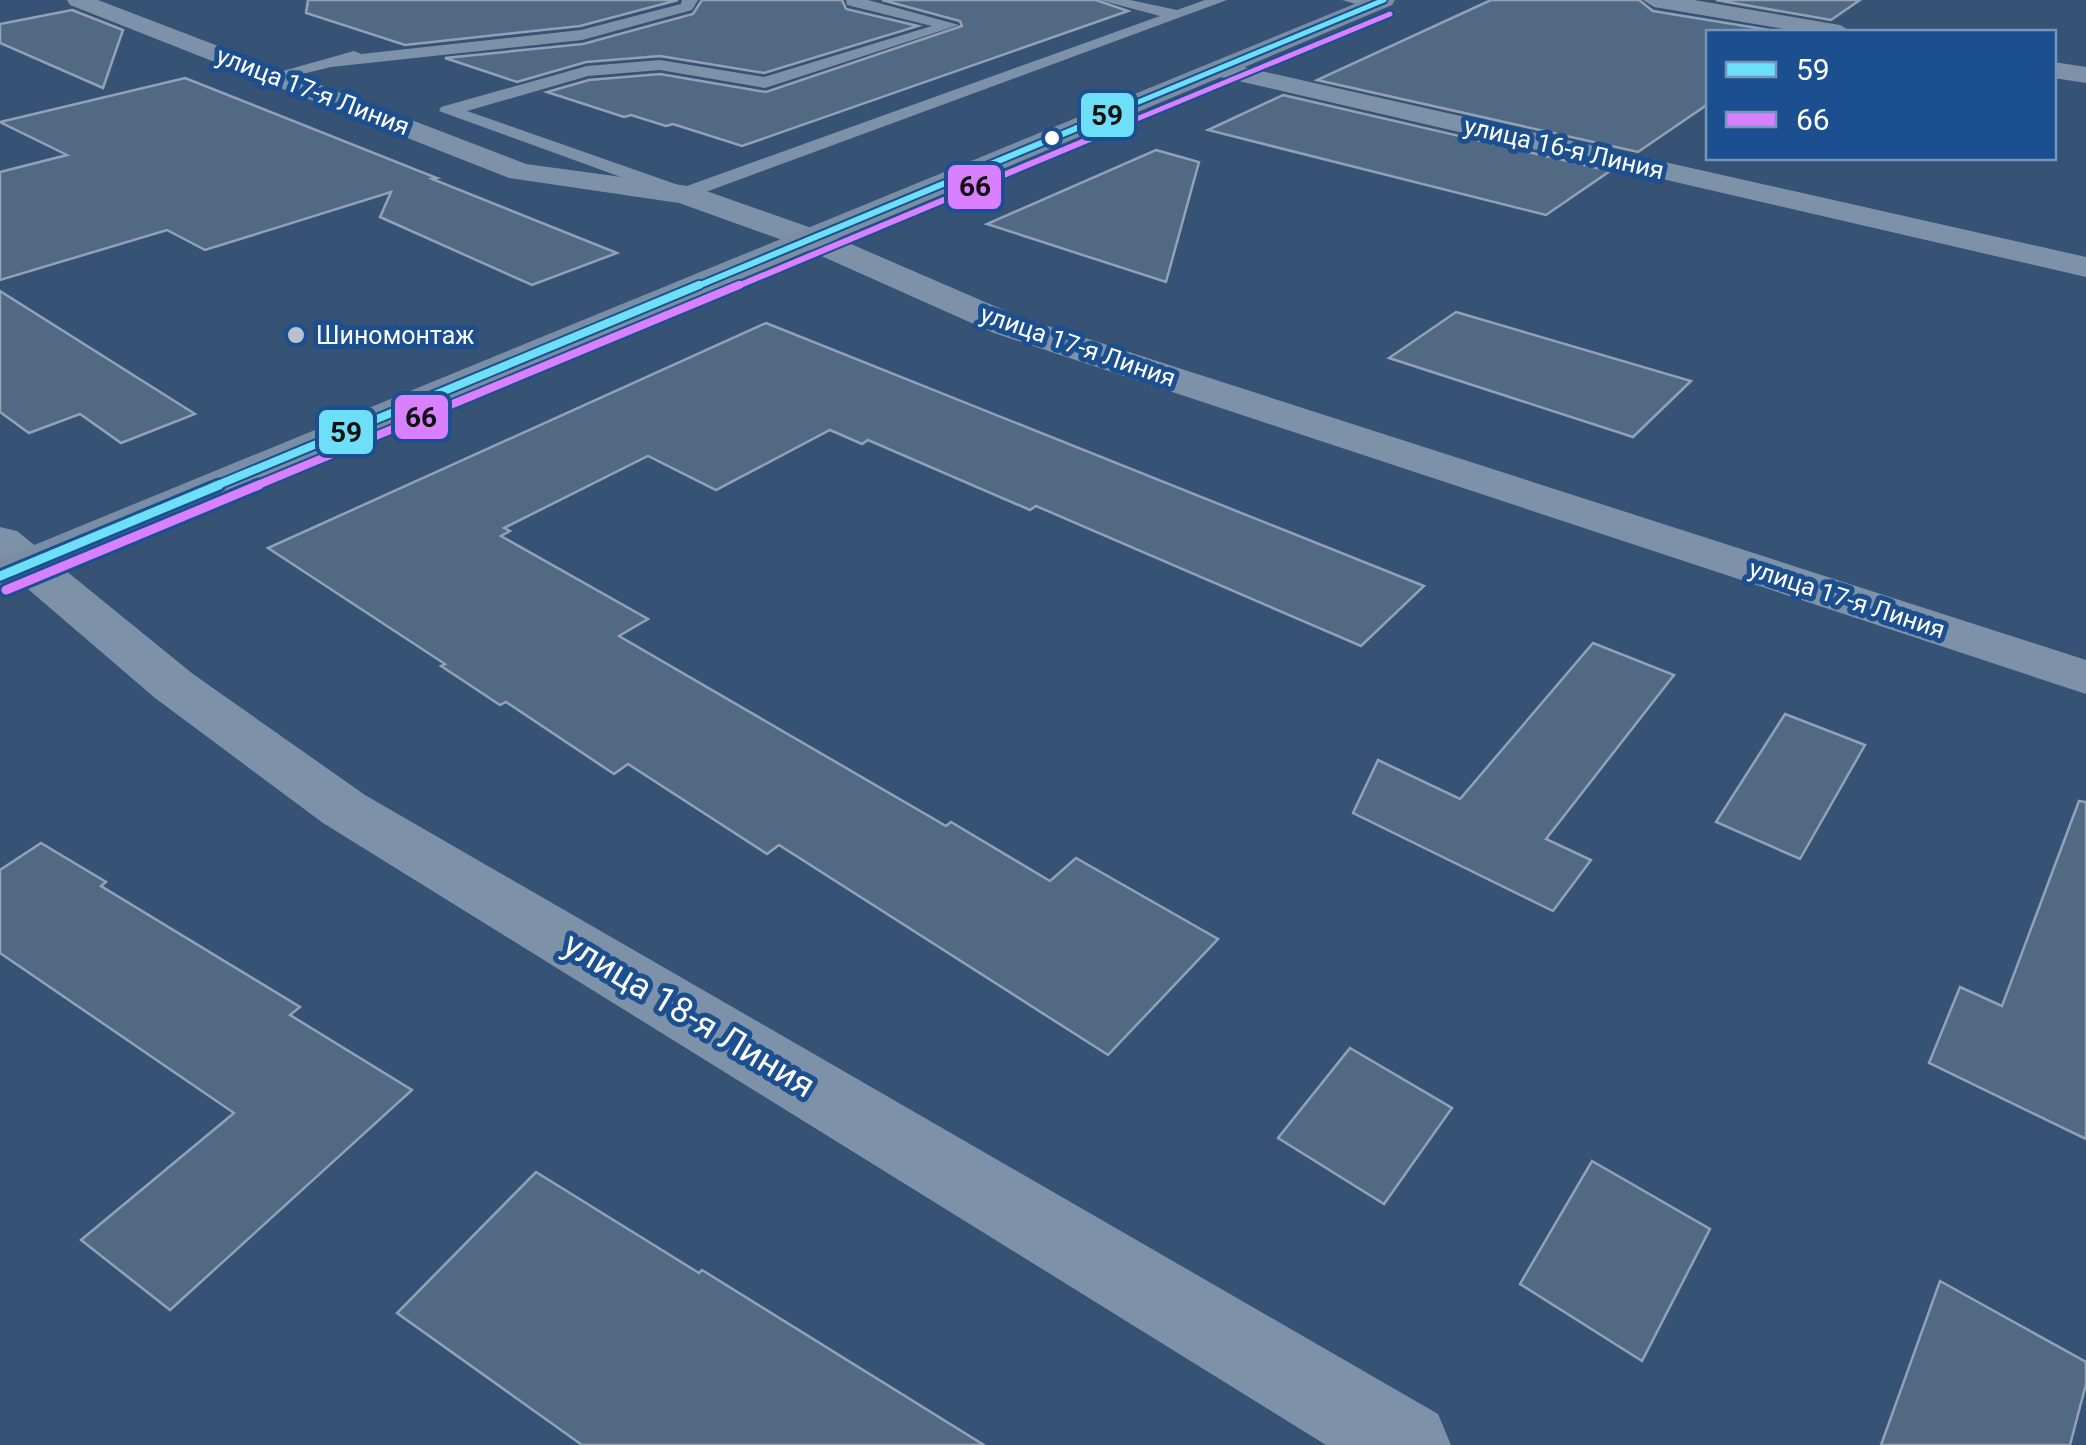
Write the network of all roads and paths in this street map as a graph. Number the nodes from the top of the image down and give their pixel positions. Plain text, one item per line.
1 (83, 0) edge
2 (690, 0) edge
3 (860, 0) edge
4 (1108, 0) edge
5 (1219, 0) edge
6 (1654, 0) edge
7 (1369, 1) edge
8 (1178, 15) junction
9 (457, 30) dead end
10 (1828, 30) edge
11 (332, 62) junction
12 (1217, 69) junction
13 (2056, 70) edge
14 (2086, 75) edge
15 (274, 76) junction
16 (684, 194) junction
17 (811, 238) junction
18 (2086, 266) edge
19 (9, 561) edge
20 (2086, 678) edge
21 (1408, 1445) edge

1 - 15 street, улица 17-я Линия
2 - 11 lane
3 - 16 lane
4 - 8 lane
5 - 8 lane
6 - 10 street
7 - 12 main road
8 - 16 lane
9 - 11 lane
11 - 15 lane
12 - 17 main road
12 - 18 street, улица 16-я Линия
13 - 14 street
15 - 16 street, улица 17-я Линия
16 - 17 street, улица 17-я Линия
17 - 19 main road
17 - 20 street, улица 17-я Линия
19 - 21 street, улица 18-я Линия

